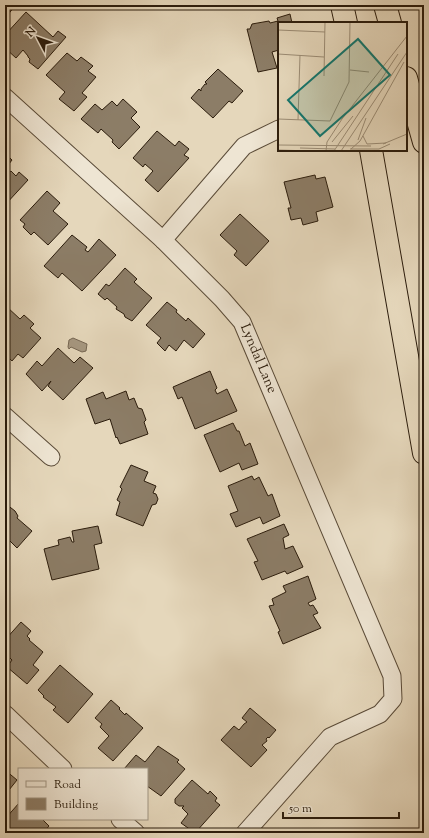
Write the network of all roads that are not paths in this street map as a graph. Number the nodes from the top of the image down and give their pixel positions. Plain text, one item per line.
1 (342, 5) edge
2 (385, 5) edge
3 (346, 22) edge
4 (390, 22) edge
5 (407, 82) edge
6 (5, 97) edge
7 (278, 129) edge
8 (424, 142) edge
9 (371, 151) edge
10 (163, 240) junction
11 (5, 416) edge
12 (424, 453) edge
13 (51, 457) dead end
14 (5, 714) edge
15 (62, 768) edge
16 (121, 820) edge
17 (136, 833) edge
18 (245, 833) edge

1 - 3 highway
2 - 4 highway
5 - 8 highway
6 - 10 street, Lyndal Lane
7 - 10 street
9 - 12 highway
10 - 18 street, Lyndal Lane
11 - 13 street
14 - 15 street
16 - 17 street

